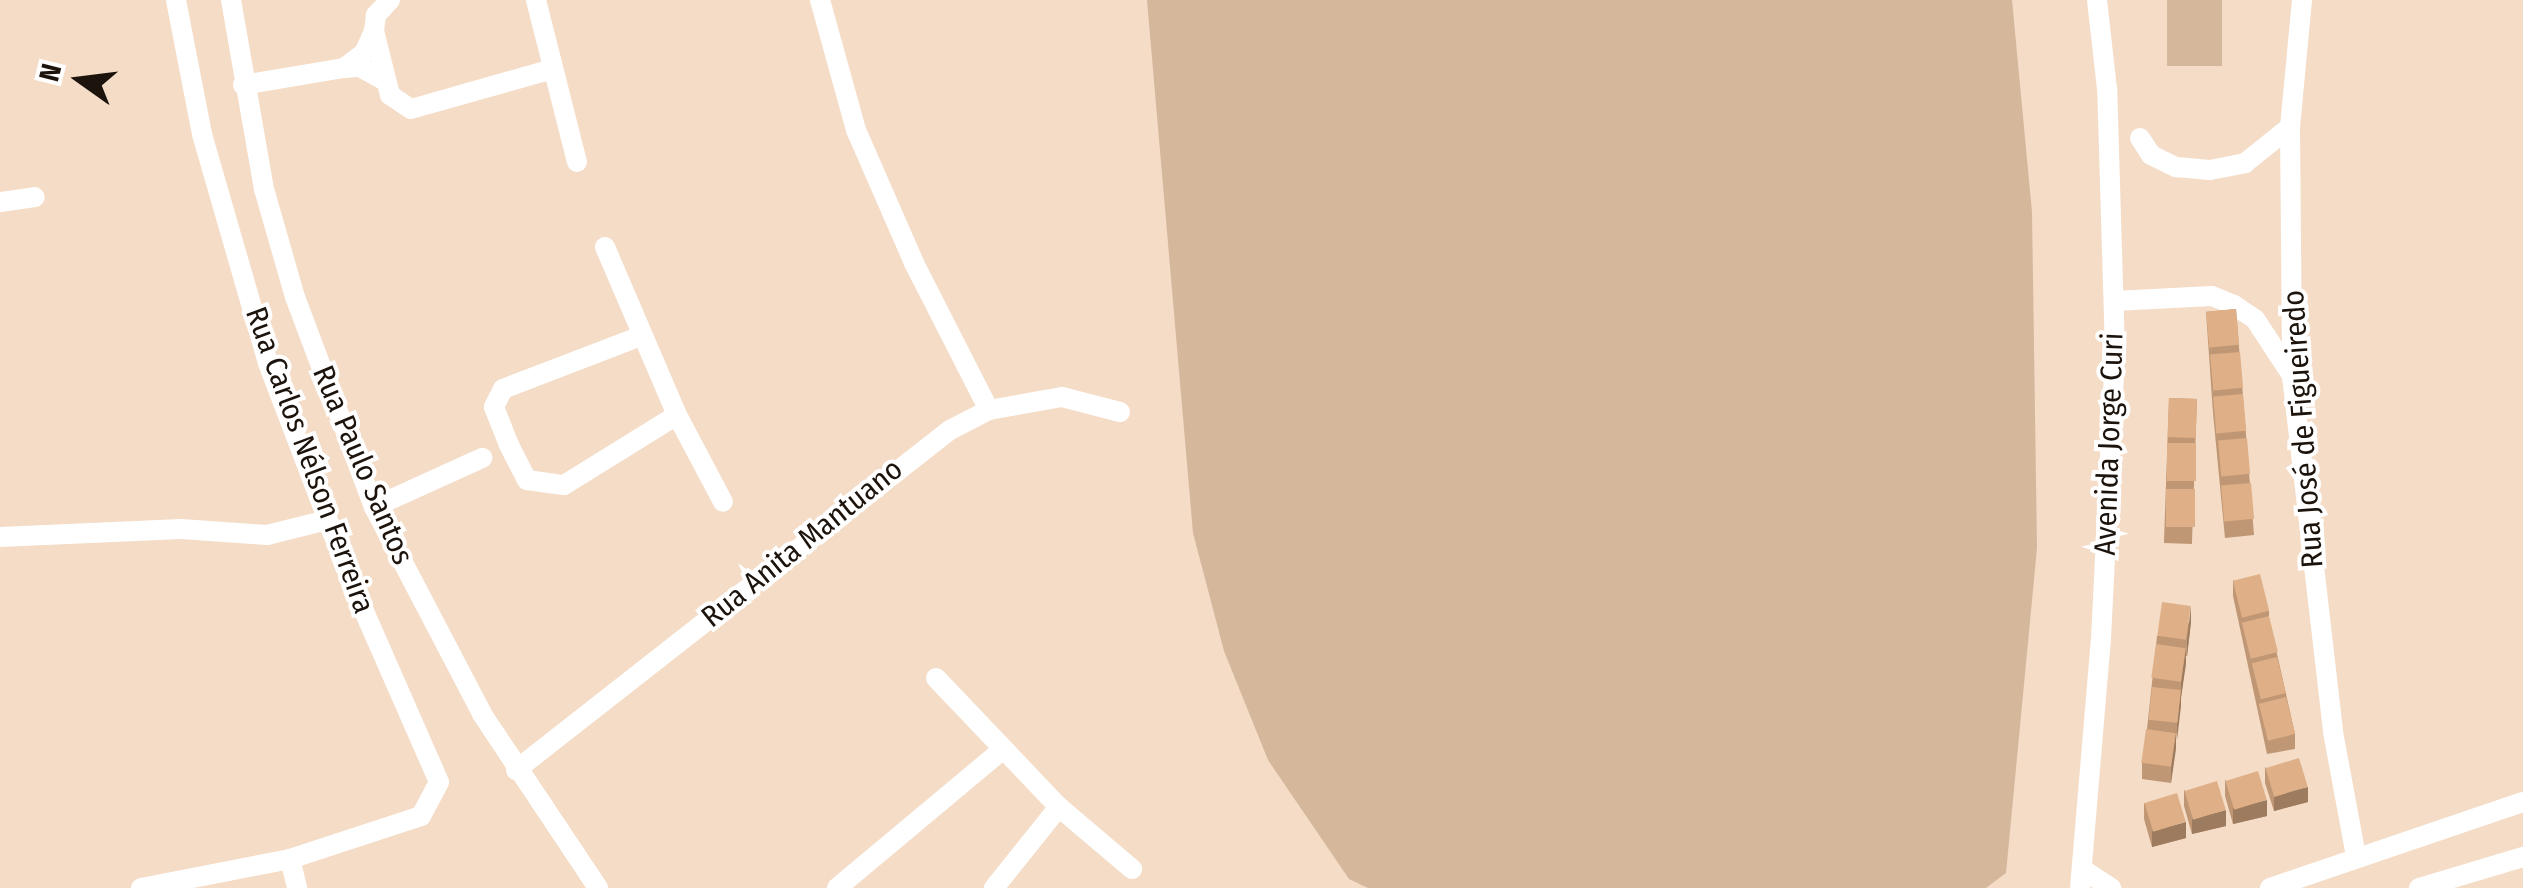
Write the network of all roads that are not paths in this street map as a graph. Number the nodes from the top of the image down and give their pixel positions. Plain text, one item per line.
1 (176, 0) edge
2 (231, 0) edge
3 (390, 0) edge
4 (536, 0) edge
5 (820, 0) edge
6 (2097, 0) edge
7 (2302, 0) edge
8 (374, 31) junction
9 (344, 68) junction
10 (549, 70) junction
11 (385, 81) junction
12 (243, 85) junction
13 (2290, 126) junction
14 (2140, 138) dead end
15 (577, 162) dead end
16 (35, 197) dead end
17 (0, 202) edge
18 (605, 247) dead end
19 (2114, 301) junction
20 (641, 336) junction
21 (2292, 376) junction
22 (989, 410) junction
23 (1120, 412) dead end
24 (676, 415) junction
25 (499, 422) junction
26 (482, 458) junction
27 (520, 467) junction
28 (723, 502) dead end
29 (374, 507) junction
30 (328, 520) junction
31 (0, 537) edge
32 (936, 678) dead end
33 (1001, 751) junction
34 (516, 770) junction
35 (2523, 802) edge
36 (1058, 808) junction
37 (2356, 856) junction
38 (2523, 857) edge
39 (290, 859) junction
40 (1132, 870) dead end
41 (2081, 878) edge
42 (141, 888) edge
43 (296, 888) edge
44 (598, 888) edge
45 (837, 888) edge
46 (994, 888) edge
47 (2111, 888) edge
48 (2270, 888) edge
49 (2418, 888) edge

1 - 30 street, Rua Carlos Nélson Ferreira
2 - 12 street, Rua Paulo Santos
3 - 8 street
4 - 10 street
5 - 22 street
6 - 19 street, Avenida Jorge Curi
7 - 13 street, Rua José de Figueiredo
8 - 9 street
8 - 11 street
9 - 11 street
9 - 12 street
10 - 11 street
10 - 15 street
12 - 29 street, Rua Paulo Santos
13 - 14 street
13 - 21 street, Rua José de Figueiredo
16 - 17 street
18 - 20 street
19 - 21 street
19 - 41 street, Avenida Jorge Curi
20 - 24 street
20 - 25 street
21 - 37 street, Rua José de Figueiredo
22 - 23 street, Rua Anita Mantuano
22 - 34 street, Rua Anita Mantuano
24 - 27 street
24 - 28 street
25 - 26 street
25 - 27 street
26 - 27 street
26 - 29 street
29 - 34 street, Rua Paulo Santos
30 - 31 street
30 - 39 street, Rua Carlos Nélson Ferreira
32 - 33 street
33 - 36 street
33 - 45 street
34 - 44 street, Rua Paulo Santos
35 - 37 street
36 - 40 street
36 - 46 street
37 - 48 street
38 - 49 street
39 - 42 street
39 - 43 street
41 - 47 street

